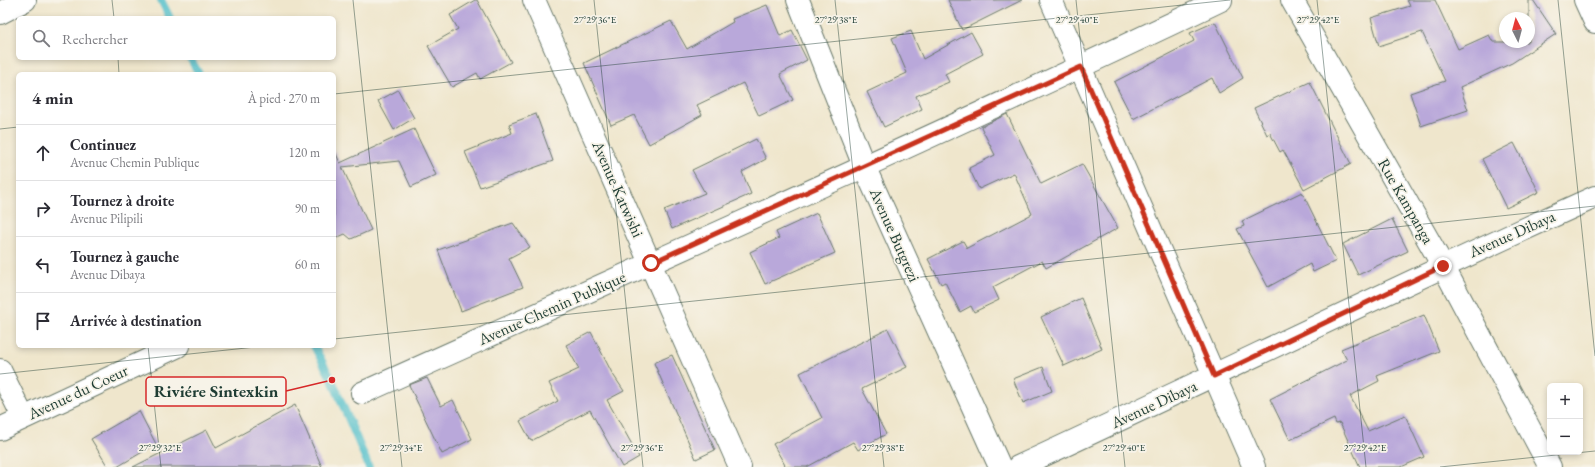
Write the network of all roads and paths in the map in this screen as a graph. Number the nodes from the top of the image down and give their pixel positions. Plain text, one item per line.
1 (25, 0) edge
2 (534, 0) edge
3 (798, 0) edge
4 (1051, 0) edge
5 (1221, 0) edge
6 (1292, 0) edge
7 (1585, 0) edge
8 (0, 13) edge
9 (1595, 22) edge
10 (1081, 67) junction
11 (864, 166) junction
12 (1595, 197) edge
13 (651, 263) junction
14 (1443, 266) junction
15 (174, 348) edge
16 (0, 370) edge
17 (1214, 376) junction
18 (362, 393) dead end
19 (23, 417) junction
20 (0, 429) edge
21 (740, 467) edge
22 (1000, 467) edge
23 (1018, 467) edge
24 (1254, 467) edge
25 (1550, 467) edge

1 - 8 street
2 - 13 street, Avenue Katwishi
3 - 11 street, Avenue Butgrezi
4 - 10 street
5 - 10 street, Avenue Chemin Publique
6 - 14 street, Rue Kampanga
7 - 9 street
10 - 11 street, Avenue Chemin Publique
10 - 17 street
11 - 13 street, Avenue Chemin Publique
11 - 22 street, Avenue Butgrezi
12 - 14 street, Avenue Dibaya
13 - 18 street, Avenue Chemin Publique
13 - 21 street, Avenue Katwishi
14 - 17 street, Avenue Dibaya
14 - 25 street, Rue Kampanga
15 - 19 street, Avenue du Coeur
16 - 19 street
17 - 23 street, Avenue Dibaya
17 - 24 street
19 - 20 street, Avenue du Coeur

